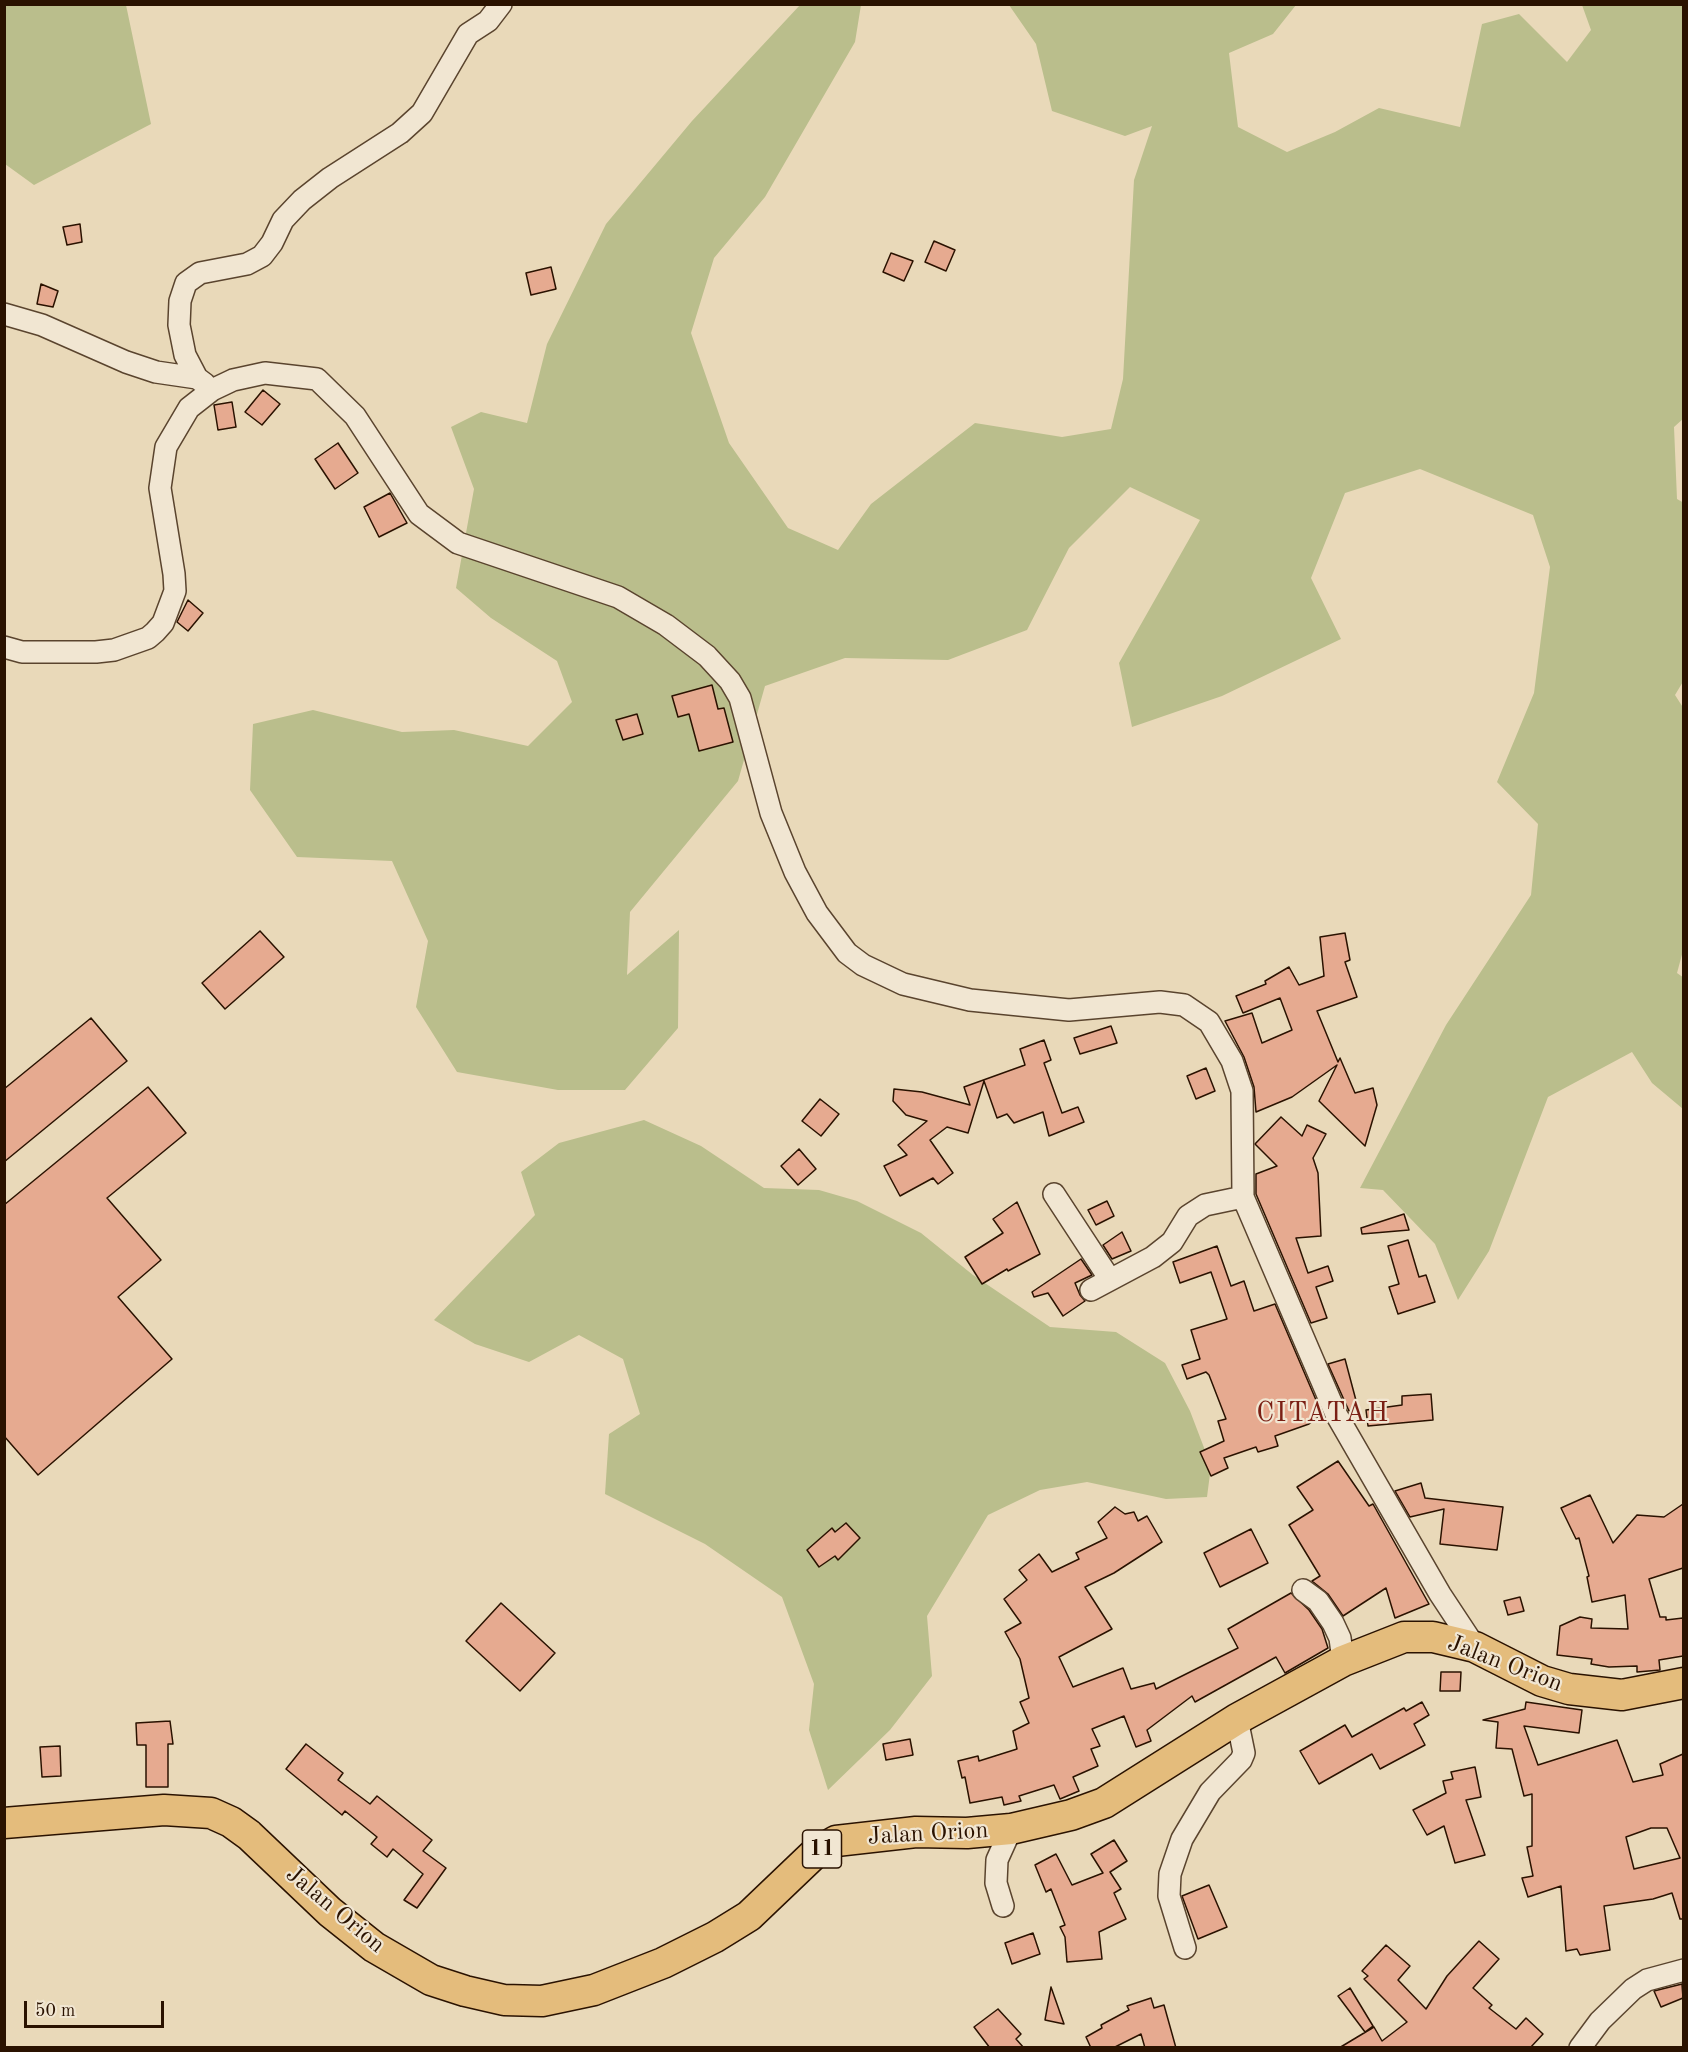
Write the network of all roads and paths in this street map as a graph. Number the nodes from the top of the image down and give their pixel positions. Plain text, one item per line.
1 (501, 4) edge
2 (4, 314) edge
3 (205, 384) junction
4 (4, 647) edge
5 (1054, 1194) dead end
6 (1243, 1197) junction
7 (1109, 1278) junction
8 (1091, 1290) dead end
9 (1303, 1590) dead end
10 (1474, 1647) junction
11 (1343, 1661) junction
12 (1683, 1683) edge
13 (1237, 1719) junction
14 (4, 1823) edge
15 (1011, 1829) junction
16 (1003, 1906) dead end
17 (1185, 1948) dead end
18 (1683, 1970) edge
19 (1580, 2048) edge

1 - 3 street
2 - 3 street
3 - 4 street
3 - 6 street
5 - 7 street
6 - 7 street
6 - 10 street
7 - 8 street
9 - 11 street
10 - 11 highway, Jalan Orion / 11
10 - 12 highway, Jalan Orion / 11
11 - 13 highway, Jalan Orion / 11
13 - 15 highway, Jalan Orion / 11
13 - 17 street
14 - 15 highway, Jalan Orion / 11
15 - 16 street
18 - 19 street

